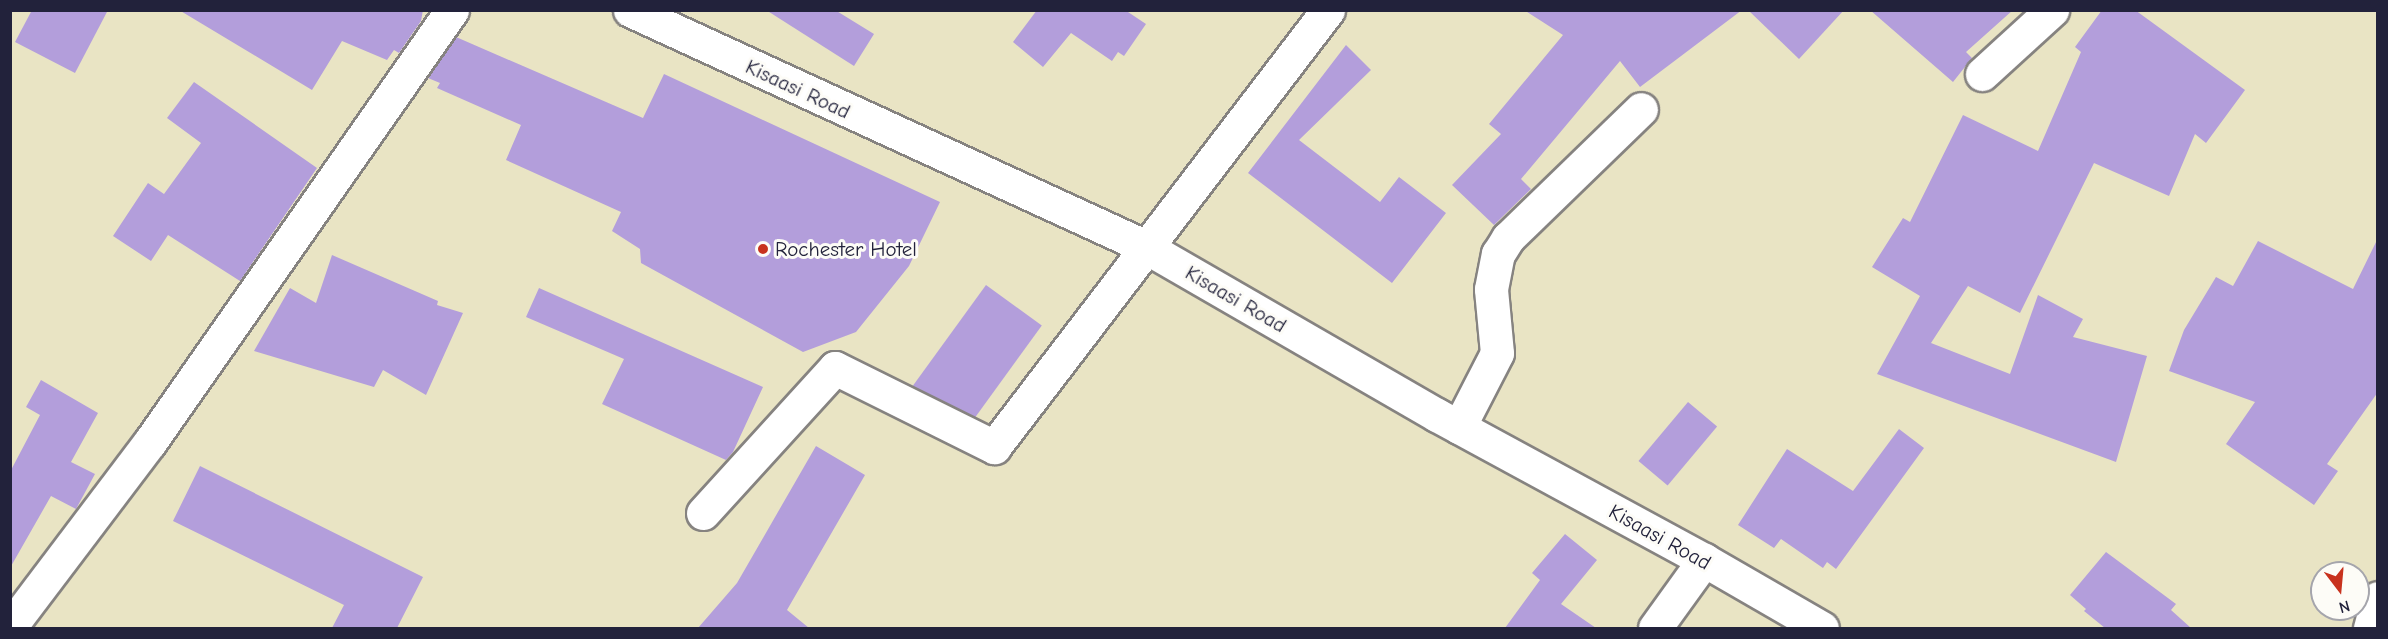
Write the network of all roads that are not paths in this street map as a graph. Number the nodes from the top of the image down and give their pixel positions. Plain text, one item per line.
1 (452, 10) edge
2 (630, 10) edge
3 (1328, 10) edge
4 (2052, 10) edge
5 (1982, 74) dead end
6 (1641, 109) dead end
7 (1144, 246) junction
8 (1459, 428) junction
9 (703, 513) dead end
10 (1704, 560) junction
11 (2378, 598) edge
12 (10, 627) edge
13 (1655, 628) edge
14 (1822, 628) edge
15 (2370, 628) edge

1 - 12 street
2 - 7 street, Kisaasi Road
3 - 7 street
4 - 5 street
6 - 8 street
7 - 8 street, Kisaasi Road
7 - 9 street
8 - 10 street, Kisaasi Road
10 - 13 street
10 - 14 street, Kisaasi Road
11 - 15 street

